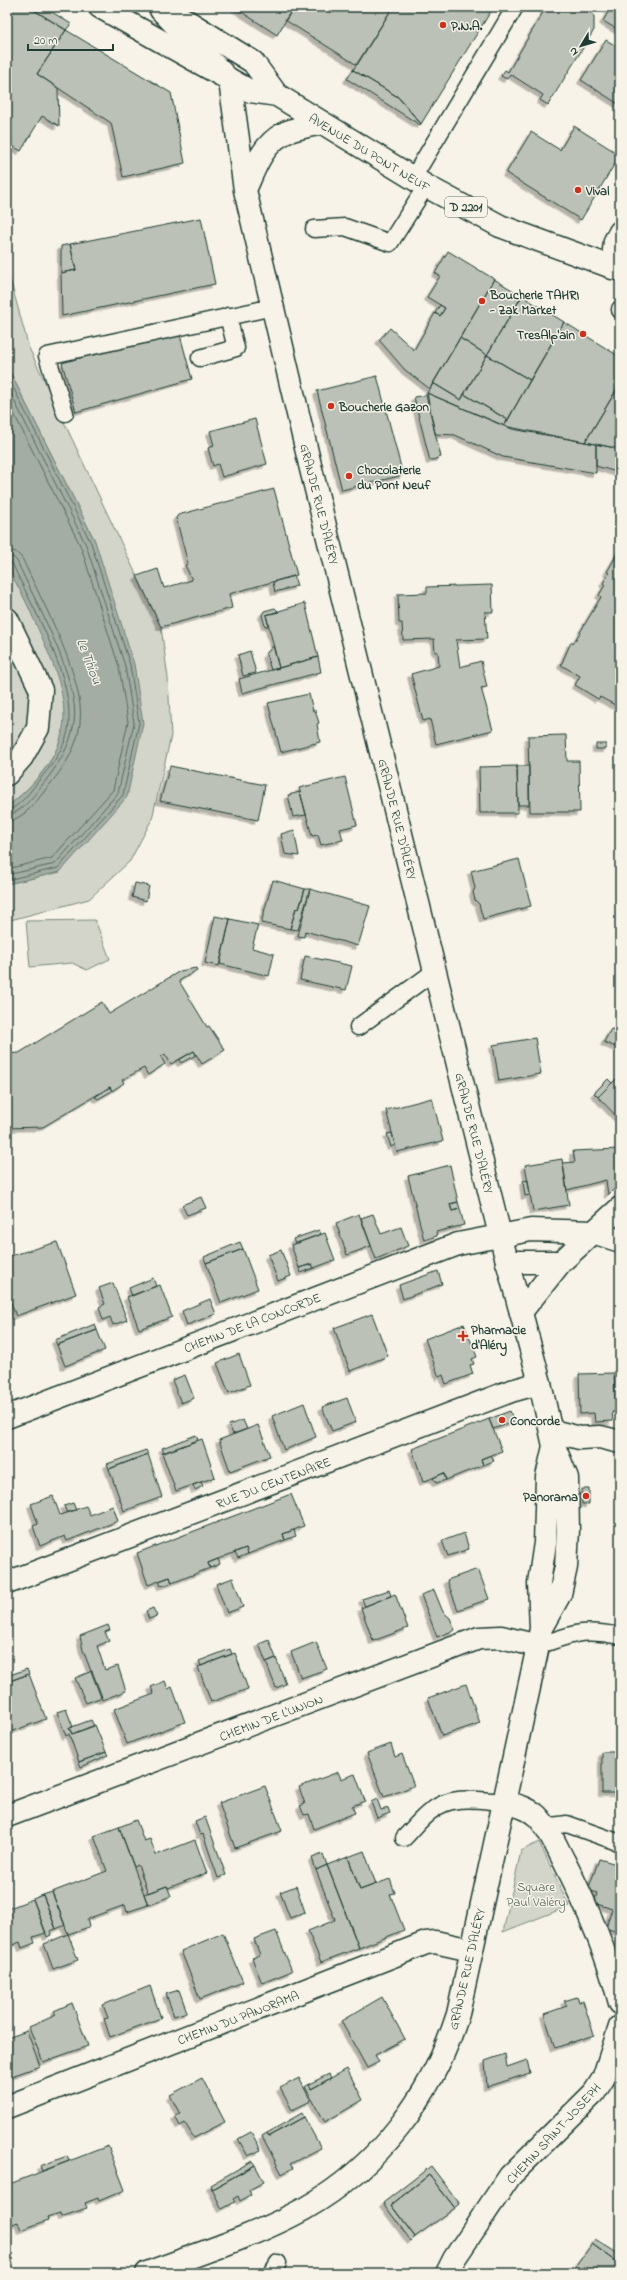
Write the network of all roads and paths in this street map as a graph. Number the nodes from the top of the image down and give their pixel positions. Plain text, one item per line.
1 (100, 7) edge
2 (159, 7) edge
3 (164, 7) edge
4 (515, 7) edge
5 (230, 81) junction
6 (277, 95) junction
7 (322, 123) junction
8 (420, 182) junction
9 (245, 190) junction
10 (314, 229) dead end
11 (620, 232) edge
12 (616, 269) edge
13 (273, 307) junction
14 (228, 316) junction
15 (200, 358) dead end
16 (65, 413) dead end
17 (7, 619) edge
18 (7, 774) edge
19 (435, 971) junction
20 (358, 1027) dead end
21 (620, 1208) edge
22 (593, 1232) junction
23 (500, 1235) junction
24 (620, 1241) edge
25 (507, 1262) junction
26 (561, 1262) junction
27 (521, 1312) junction
28 (540, 1382) junction
29 (7, 1417) edge
30 (553, 1439) junction
31 (620, 1442) edge
32 (7, 1583) edge
33 (620, 1636) edge
34 (539, 1637) junction
35 (503, 1802) junction
36 (7, 1816) edge
37 (545, 1827) junction
38 (404, 1838) dead end
39 (620, 1843) edge
40 (471, 1950) junction
41 (620, 2003) edge
42 (620, 2027) edge
43 (7, 2107) edge
44 (147, 2273) edge
45 (447, 2273) edge

1 - 5 street, AVENUE DU PONT NEUF / D 2201
2 - 5 street, AVENUE DU PONT NEUF
3 - 6 street, AVENUE DU PONT NEUF / D 2201
4 - 8 lane
5 - 6 street, AVENUE DU PONT NEUF / D 2201
5 - 9 street, GRANDE RUE D'ALÉRY
6 - 7 street, AVENUE DU PONT NEUF / D 2201
7 - 8 street, AVENUE DU PONT NEUF / D 2201
7 - 9 street
8 - 10 lane
8 - 12 street, AVENUE DU PONT NEUF / D 2201
9 - 13 street, GRANDE RUE D'ALÉRY
11 - 12 street
13 - 14 lane
13 - 19 street, GRANDE RUE D'ALÉRY
14 - 15 lane
14 - 16 lane
17 - 18 street
19 - 20 lane
19 - 23 street, GRANDE RUE D'ALÉRY
21 - 22 street
22 - 23 street, CHEMIN DE LA CONCORDE
22 - 24 street, CHEMIN DE LA CONCORDE
22 - 26 street
23 - 25 street, GRANDE RUE D'ALÉRY
23 - 29 street, CHEMIN DE LA CONCORDE
25 - 26 street
25 - 27 street, GRANDE RUE D'ALÉRY
26 - 27 street
27 - 28 street, GRANDE RUE D'ALÉRY
28 - 30 street, GRANDE RUE D'ALÉRY
28 - 32 street, RUE DU CENTENAIRE
30 - 31 street
30 - 34 street, GRANDE RUE D'ALÉRY
33 - 34 lane
34 - 35 street, GRANDE RUE D'ALÉRY
34 - 36 street, CHEMIN DE L'UNION
35 - 37 street
35 - 38 lane
35 - 40 street, GRANDE RUE D'ALÉRY
37 - 39 lane
37 - 41 street
40 - 43 street, CHEMIN DU PANORAMA
40 - 44 street, GRANDE RUE D'ALÉRY
42 - 45 street, CHEMIN SAINT-JOSEPH

